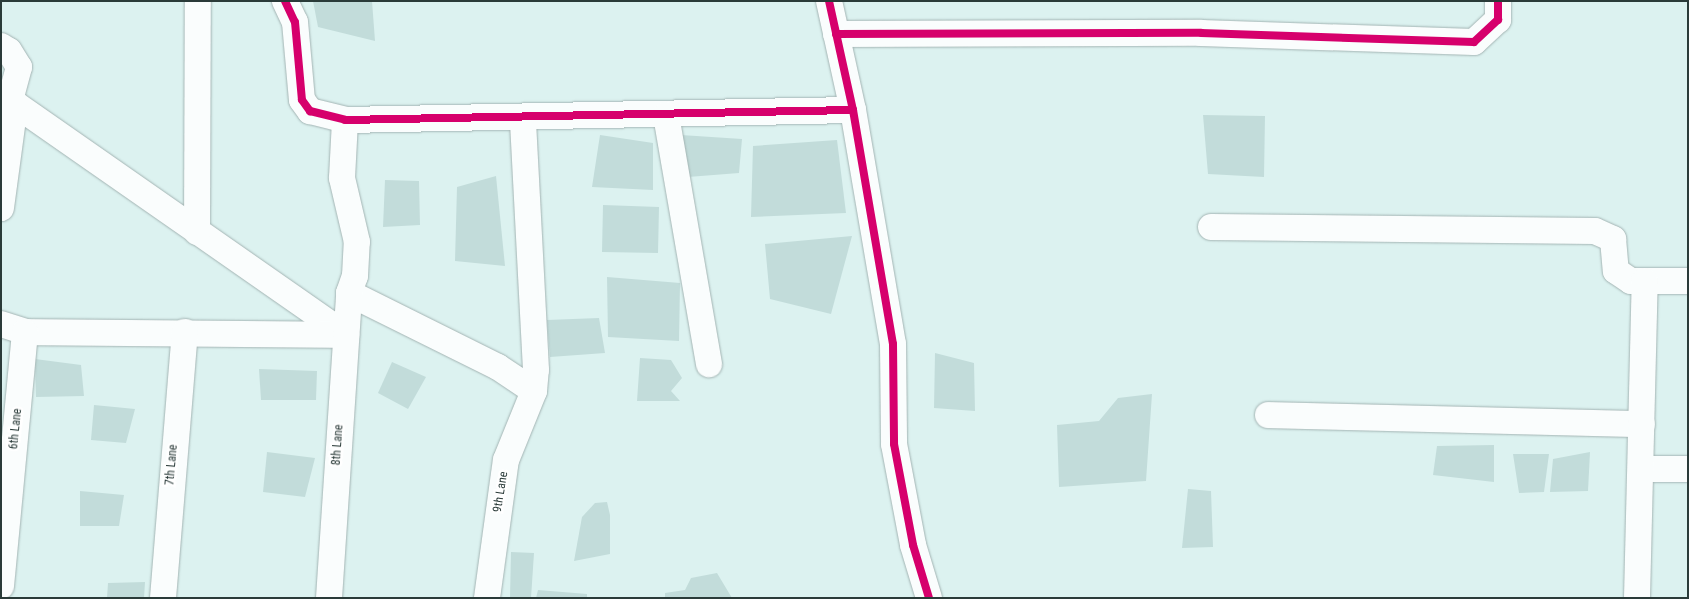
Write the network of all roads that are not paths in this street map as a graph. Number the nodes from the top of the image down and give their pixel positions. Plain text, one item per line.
1 (198, 1) edge
2 (285, 1) edge
3 (829, 1) edge
4 (1498, 1) edge
5 (836, 34) junction
6 (1, 46) edge
7 (15, 104) junction
8 (853, 110) junction
9 (666, 115) junction
10 (523, 118) junction
11 (345, 120) junction
12 (1, 208) edge
13 (1211, 227) dead end
14 (196, 232) junction
15 (1645, 281) junction
16 (1688, 281) edge
17 (349, 293) junction
18 (13, 328) edge
19 (185, 332) junction
20 (346, 335) junction
21 (709, 364) dead end
22 (534, 391) junction
23 (1268, 415) dead end
24 (1642, 424) junction
25 (1642, 469) junction
26 (1688, 469) edge
27 (1, 586) edge
28 (163, 598) edge
29 (329, 598) edge
30 (487, 598) edge
31 (929, 598) edge
32 (1637, 598) edge

1 - 14 street
2 - 11 street
3 - 5 street
4 - 5 street
5 - 8 street
6 - 7 street
7 - 12 street
7 - 14 street
8 - 9 street
8 - 31 street
9 - 10 street
9 - 21 street
10 - 11 street
10 - 22 street, 9th Lane
11 - 17 street, 8th Lane
13 - 15 street
14 - 20 street
15 - 16 street
15 - 24 street
17 - 20 street, 8th Lane
17 - 22 street
18 - 19 street
18 - 27 street, 6th Lane
19 - 20 street
19 - 28 street, 7th Lane
20 - 29 street, 8th Lane
22 - 30 street, 9th Lane
23 - 24 street
24 - 25 street
25 - 26 street
25 - 32 street

